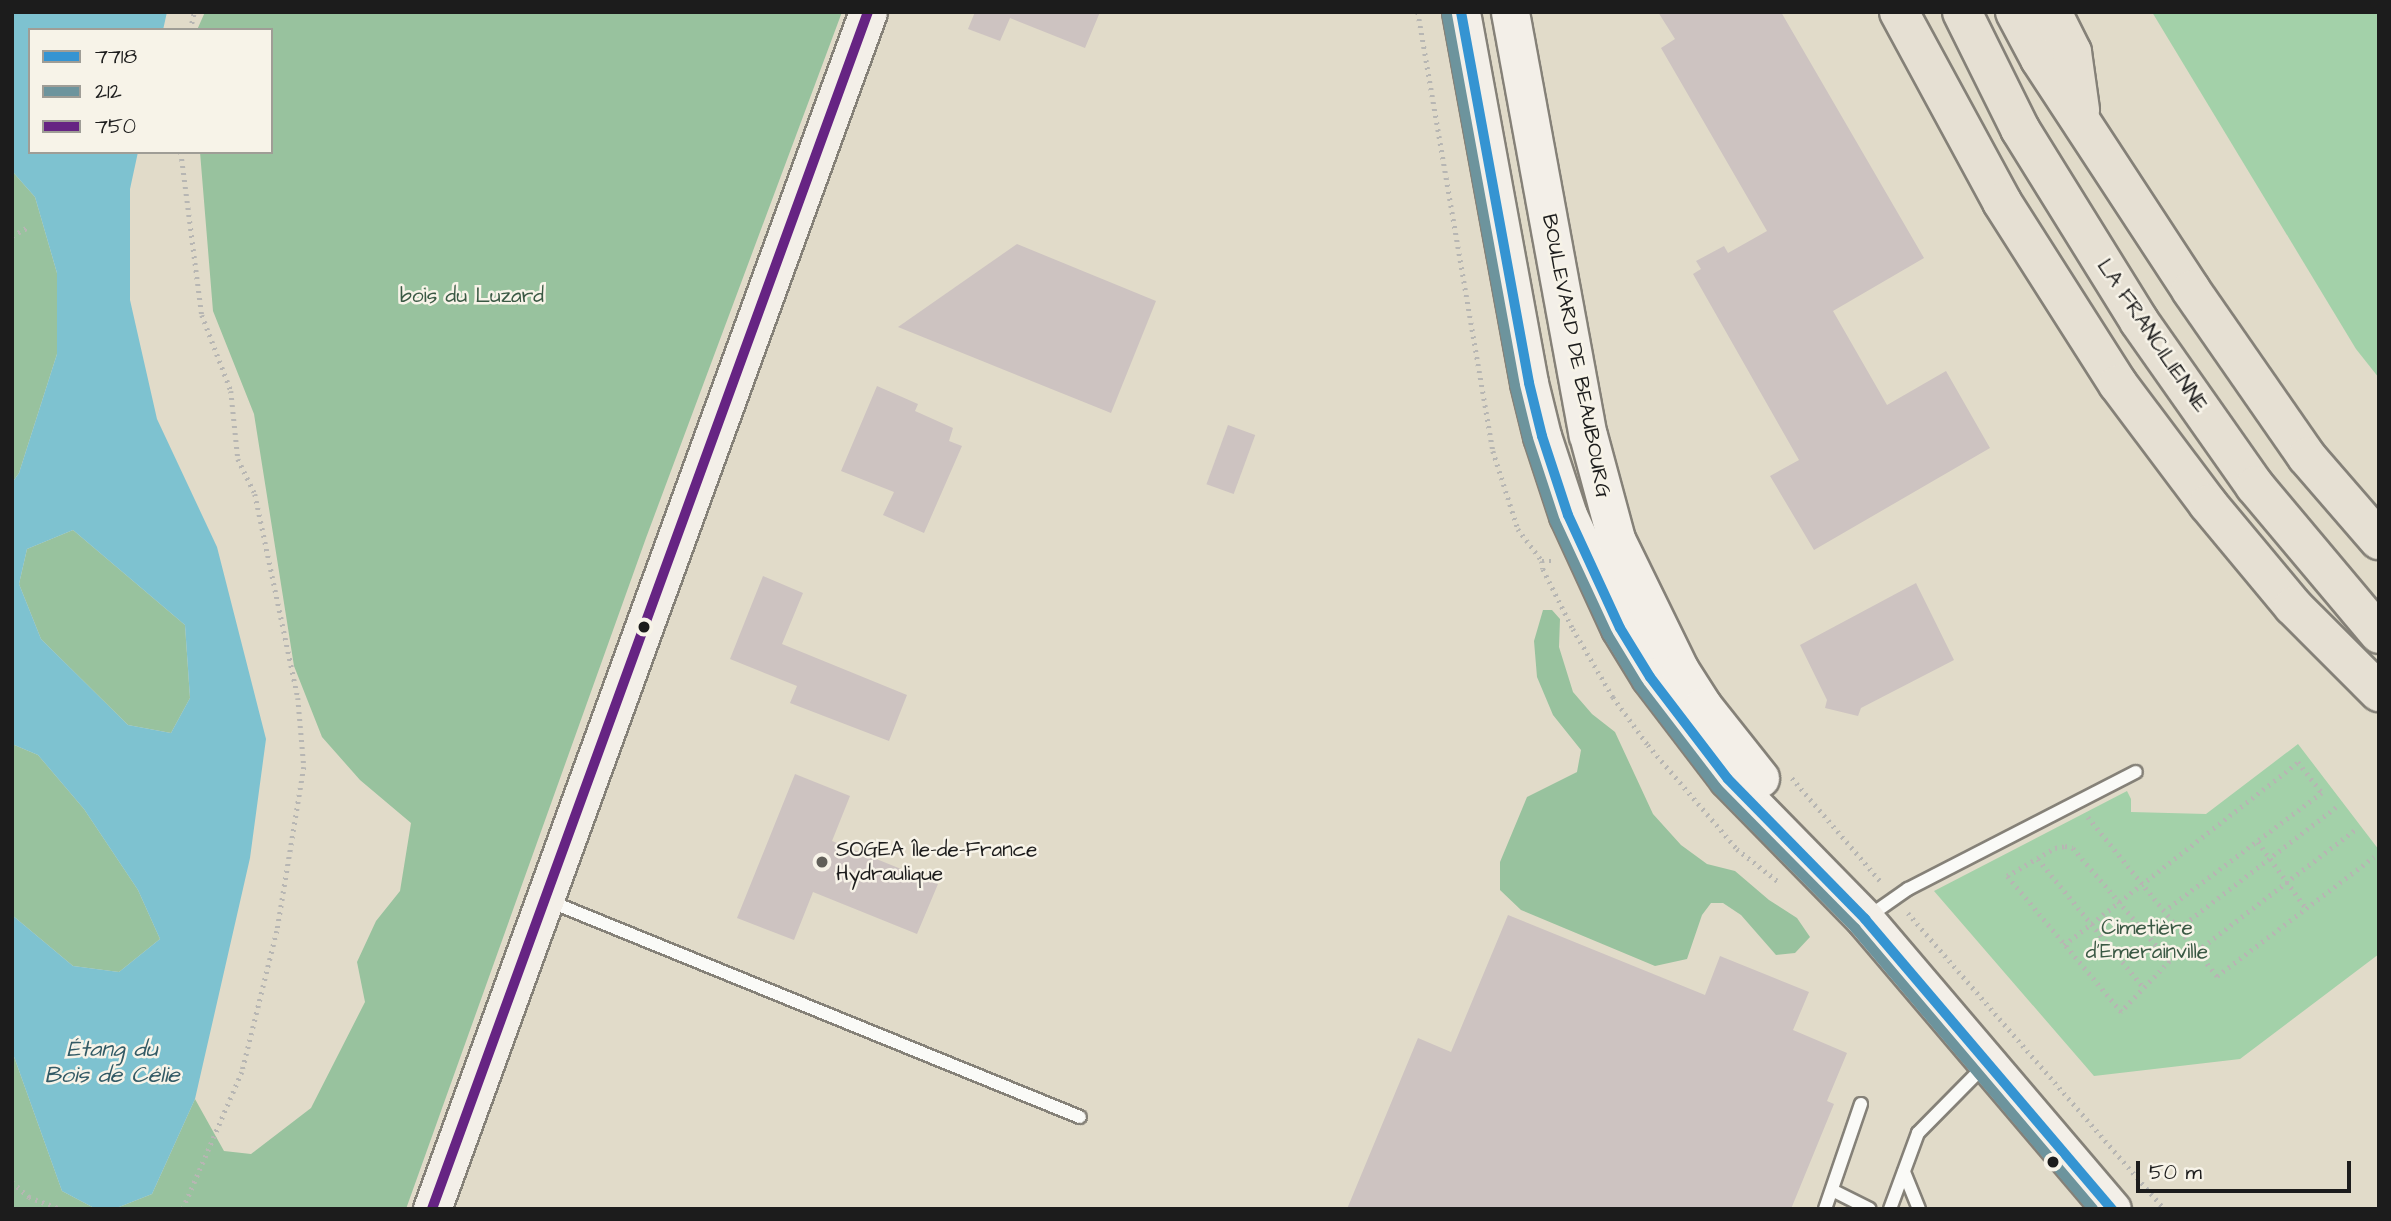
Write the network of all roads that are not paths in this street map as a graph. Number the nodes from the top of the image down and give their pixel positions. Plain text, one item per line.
1 (869, 12) edge
2 (1461, 12) edge
3 (1510, 12) edge
4 (1899, 12) edge
5 (1962, 12) edge
6 (2015, 12) edge
7 (2052, 12) edge
8 (2081, 119) junction
9 (2379, 540) edge
10 (2379, 634) edge
11 (2379, 692) edge
12 (2136, 772) dead end
13 (546, 900) junction
14 (1865, 919) junction
15 (1989, 1062) junction
16 (1861, 1104) dead end
17 (1080, 1117) dead end
18 (1904, 1172) junction
19 (1832, 1190) junction
20 (2095, 1201) edge
21 (432, 1209) edge
22 (1825, 1209) edge
23 (1870, 1209) edge
24 (1890, 1209) edge
25 (1919, 1209) edge

1 - 13 main road
2 - 14 main road, BOULEVARD DE BEAUBOURG
3 - 14 main road, BOULEVARD DE BEAUBOURG
4 - 11 highway
5 - 10 highway, LA FRANCILIENNE
6 - 8 highway
7 - 8 highway
8 - 9 highway
12 - 14 lane
13 - 17 lane
13 - 21 main road
14 - 15 main road, BOULEVARD DE BEAUBOURG
15 - 18 lane
15 - 20 main road, BOULEVARD DE BEAUBOURG
16 - 19 lane
18 - 24 lane
18 - 25 lane
19 - 22 lane
19 - 23 lane

